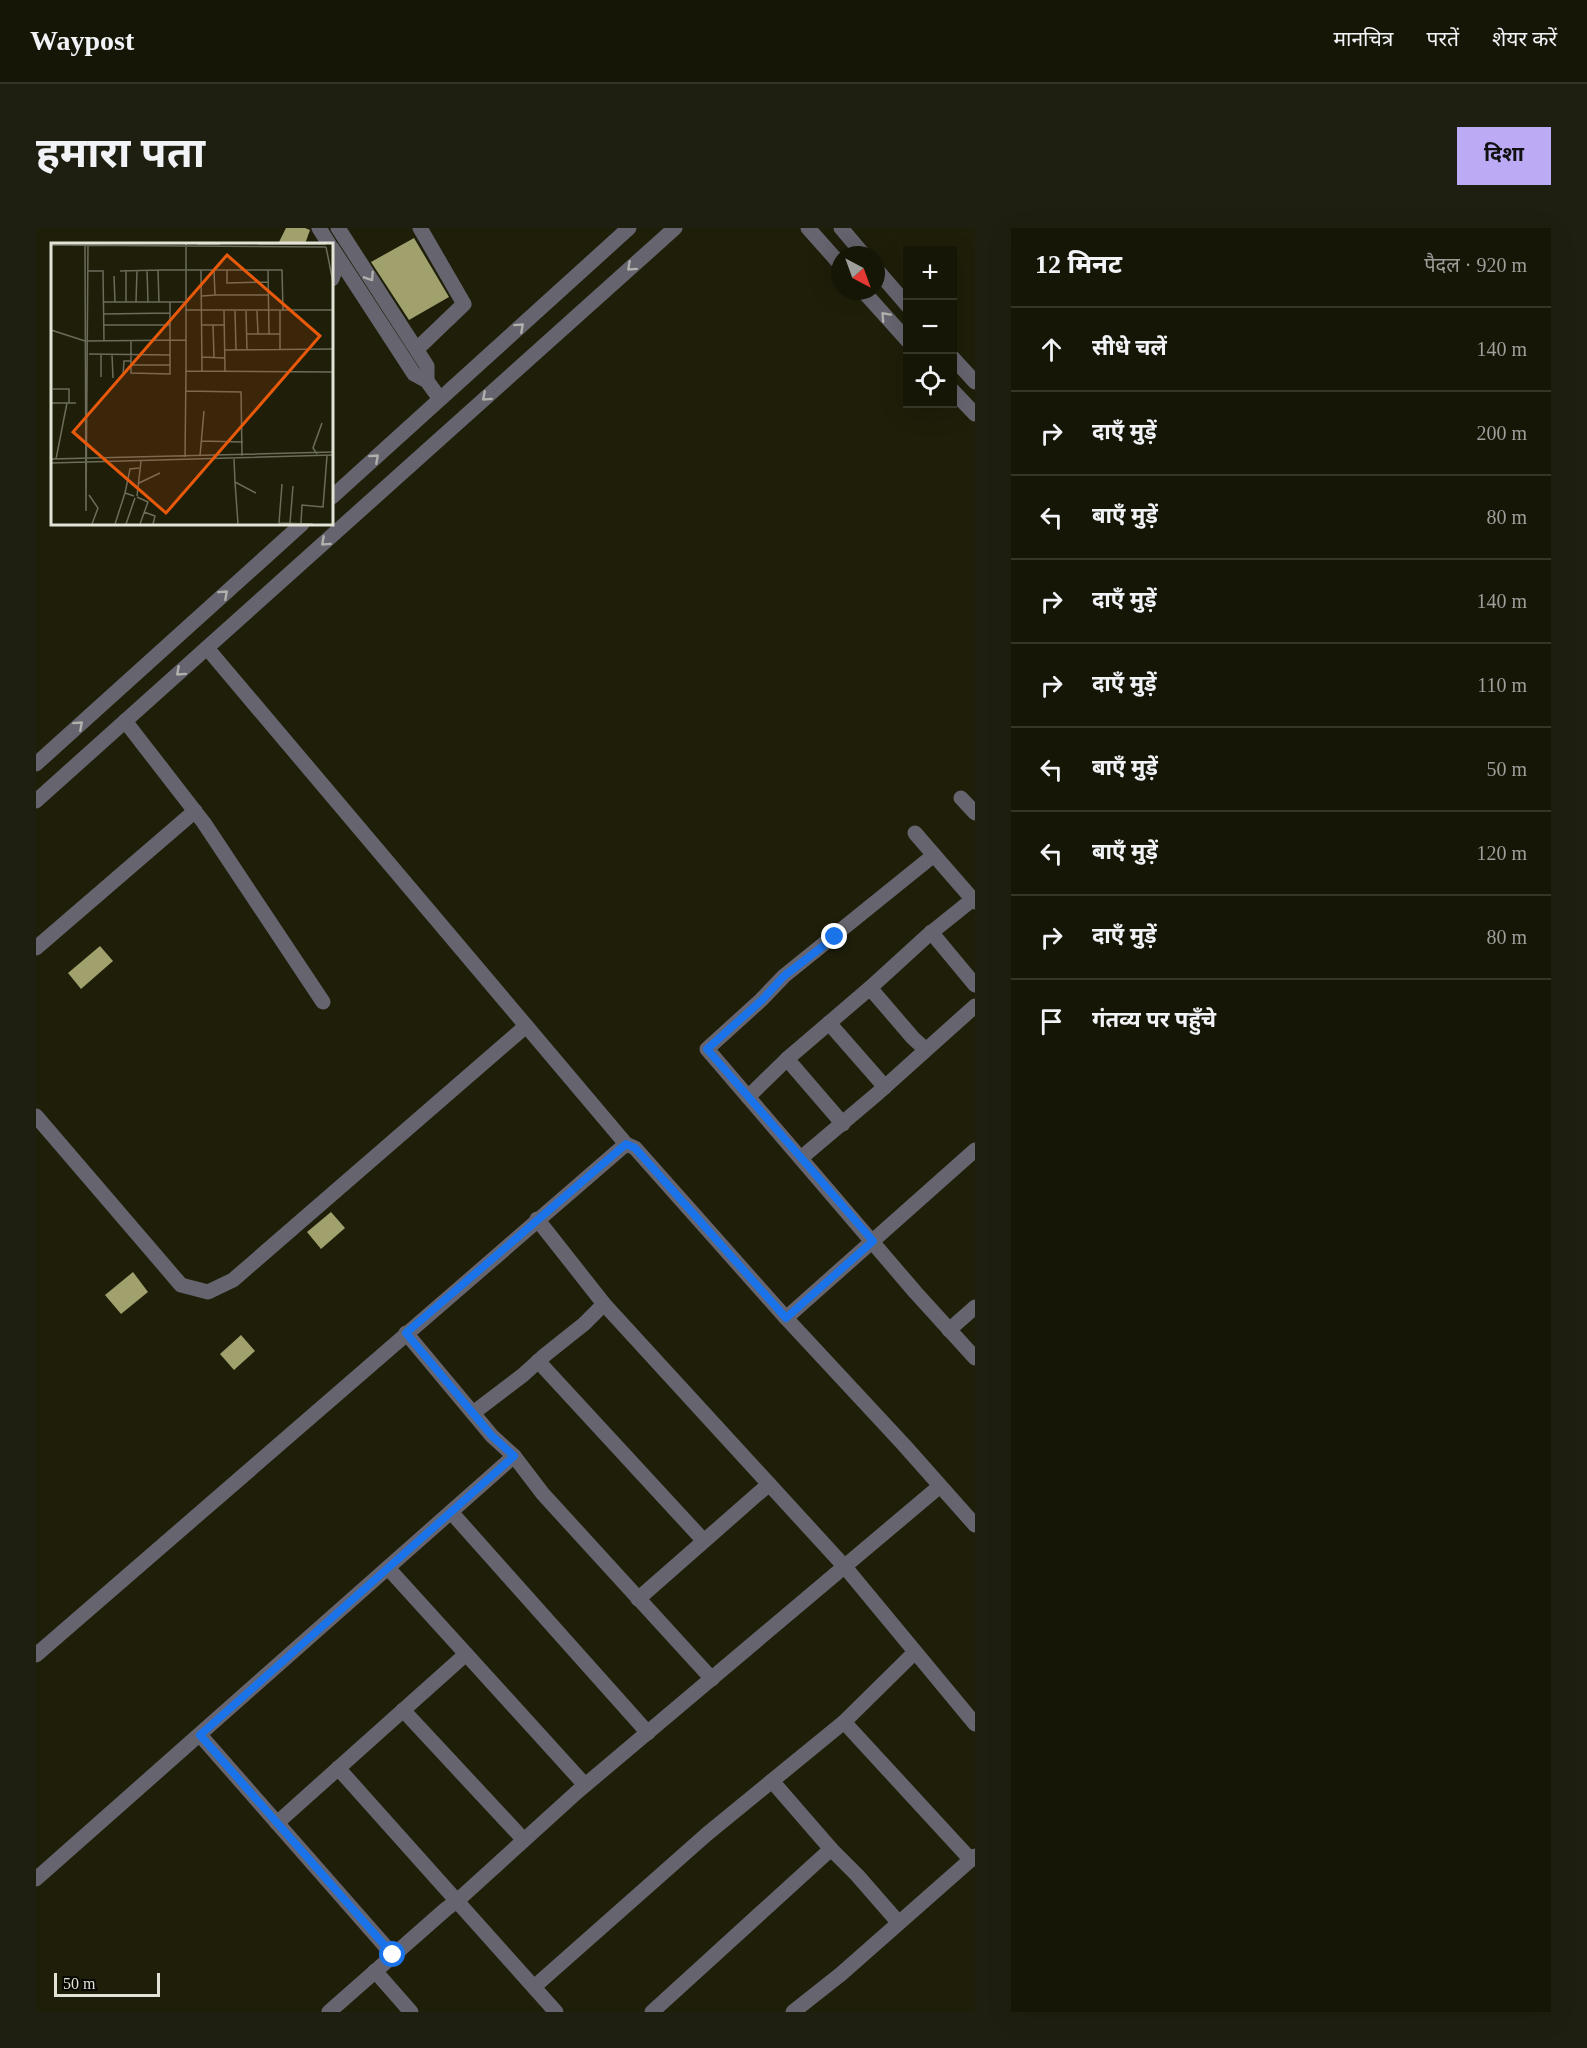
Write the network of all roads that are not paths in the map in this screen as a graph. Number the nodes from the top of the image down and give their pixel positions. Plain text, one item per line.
1 (319, 228) edge
2 (339, 228) edge
3 (420, 228) edge
4 (629, 228) edge
5 (675, 228) edge
6 (808, 228) edge
7 (841, 228) edge
8 (328, 243) edge
9 (856, 246) edge
10 (333, 251) edge
11 (831, 254) edge
12 (885, 279) edge
13 (871, 300) edge
14 (903, 300) edge
15 (903, 335) edge
16 (417, 349) junction
17 (957, 362) edge
18 (421, 378) junction
19 (975, 382) edge
20 (957, 395) edge
21 (440, 399) junction
22 (975, 414) edge
23 (333, 496) edge
24 (301, 525) edge
25 (207, 648) junction
26 (125, 721) junction
27 (36, 764) edge
28 (961, 798) dead end
29 (36, 801) edge
30 (195, 811) junction
31 (975, 813) edge
32 (915, 833) dead end
33 (934, 855) junction
34 (974, 901) edge
35 (931, 932) junction
36 (36, 948) edge
37 (975, 985) edge
38 (870, 988) junction
39 (323, 1002) dead end
40 (975, 1006) edge
41 (829, 1023) junction
42 (526, 1026) junction
43 (925, 1049) junction
44 (787, 1059) junction
45 (885, 1087) junction
46 (748, 1097) junction
47 (36, 1116) edge
48 (843, 1124) junction
49 (626, 1144) junction
50 (975, 1150) edge
51 (801, 1158) junction
52 (537, 1219) junction
53 (873, 1241) junction
54 (604, 1304) junction
55 (975, 1307) edge
56 (786, 1318) junction
57 (949, 1330) junction
58 (406, 1333) junction
59 (975, 1358) edge
60 (538, 1361) junction
61 (473, 1413) junction
62 (514, 1456) junction
63 (769, 1484) junction
64 (940, 1486) junction
65 (451, 1512) junction
66 (975, 1525) edge
67 (704, 1541) junction
68 (845, 1567) junction
69 (388, 1568) junction
70 (638, 1599) junction
71 (915, 1652) junction
72 (466, 1654) junction
73 (36, 1655) edge
74 (712, 1679) junction
75 (403, 1710) junction
76 (844, 1722) junction
77 (975, 1724) edge
78 (648, 1733) junction
79 (200, 1735) junction
80 (338, 1768) junction
81 (772, 1781) junction
82 (585, 1785) junction
83 (277, 1823) junction
84 (524, 1840) junction
85 (831, 1849) junction
86 (973, 1858) edge
87 (36, 1879) edge
88 (457, 1901) junction
89 (898, 1922) junction
90 (393, 1955) junction
91 (375, 1971) junction
92 (534, 1987) junction
93 (329, 2012) edge
94 (411, 2012) edge
95 (556, 2012) edge
96 (652, 2012) edge
97 (793, 2012) edge

1 - 8 street
2 -> 16 street
3 - 16 street
21 -> 4 street
5 -> 25 street
6 - 11 street
7 - 9 street
10 - 18 street
12 - 14 street
15 -> 13 street
16 - 18 street
17 - 19 street
18 - 21 street
20 - 22 street
23 -> 21 street
27 -> 24 street
25 -> 26 street
25 - 42 street
26 - 29 street
26 - 30 street
28 - 31 street
30 - 36 street
30 - 39 street
32 - 33 street
33 - 34 street
33 - 46 street
34 - 35 street
35 - 37 street
35 - 38 street
38 - 41 street
38 - 43 street
40 - 43 street
41 - 44 street
41 - 45 street
42 - 47 street
42 - 49 street
43 - 45 street
44 - 46 street
44 - 48 street
45 - 48 street
46 - 51 street
48 - 51 street
49 - 52 street
49 - 56 street
50 - 53 street
51 - 53 street
52 - 54 street
52 - 58 street
53 - 56 street
53 - 57 street
54 - 60 street
54 - 63 street
55 - 57 street
56 - 64 street
57 - 59 street
58 - 61 street
58 - 73 street
60 - 61 street
60 - 67 street
61 - 62 street
62 - 65 street
62 - 70 street
63 - 67 street
63 - 68 street
64 - 66 street
64 - 68 street
65 - 69 street
65 - 78 street
67 - 70 street
68 - 71 street
68 - 74 street
69 - 72 street
69 - 79 street
70 - 74 street
71 - 76 street
71 - 77 street
72 - 75 street
72 - 82 street
74 - 78 street
75 - 80 street
75 - 84 street
76 - 81 street
76 - 86 street
78 - 82 street
79 - 83 street
79 - 87 street
80 - 83 street
80 - 88 street
81 - 85 street
81 - 92 street
82 - 84 street
83 - 90 street
84 - 88 street
85 - 89 street
85 - 96 street
86 - 89 street
88 - 90 street
88 - 92 street
89 - 97 street
90 - 91 street
91 - 93 street
91 - 94 street
92 - 95 street

